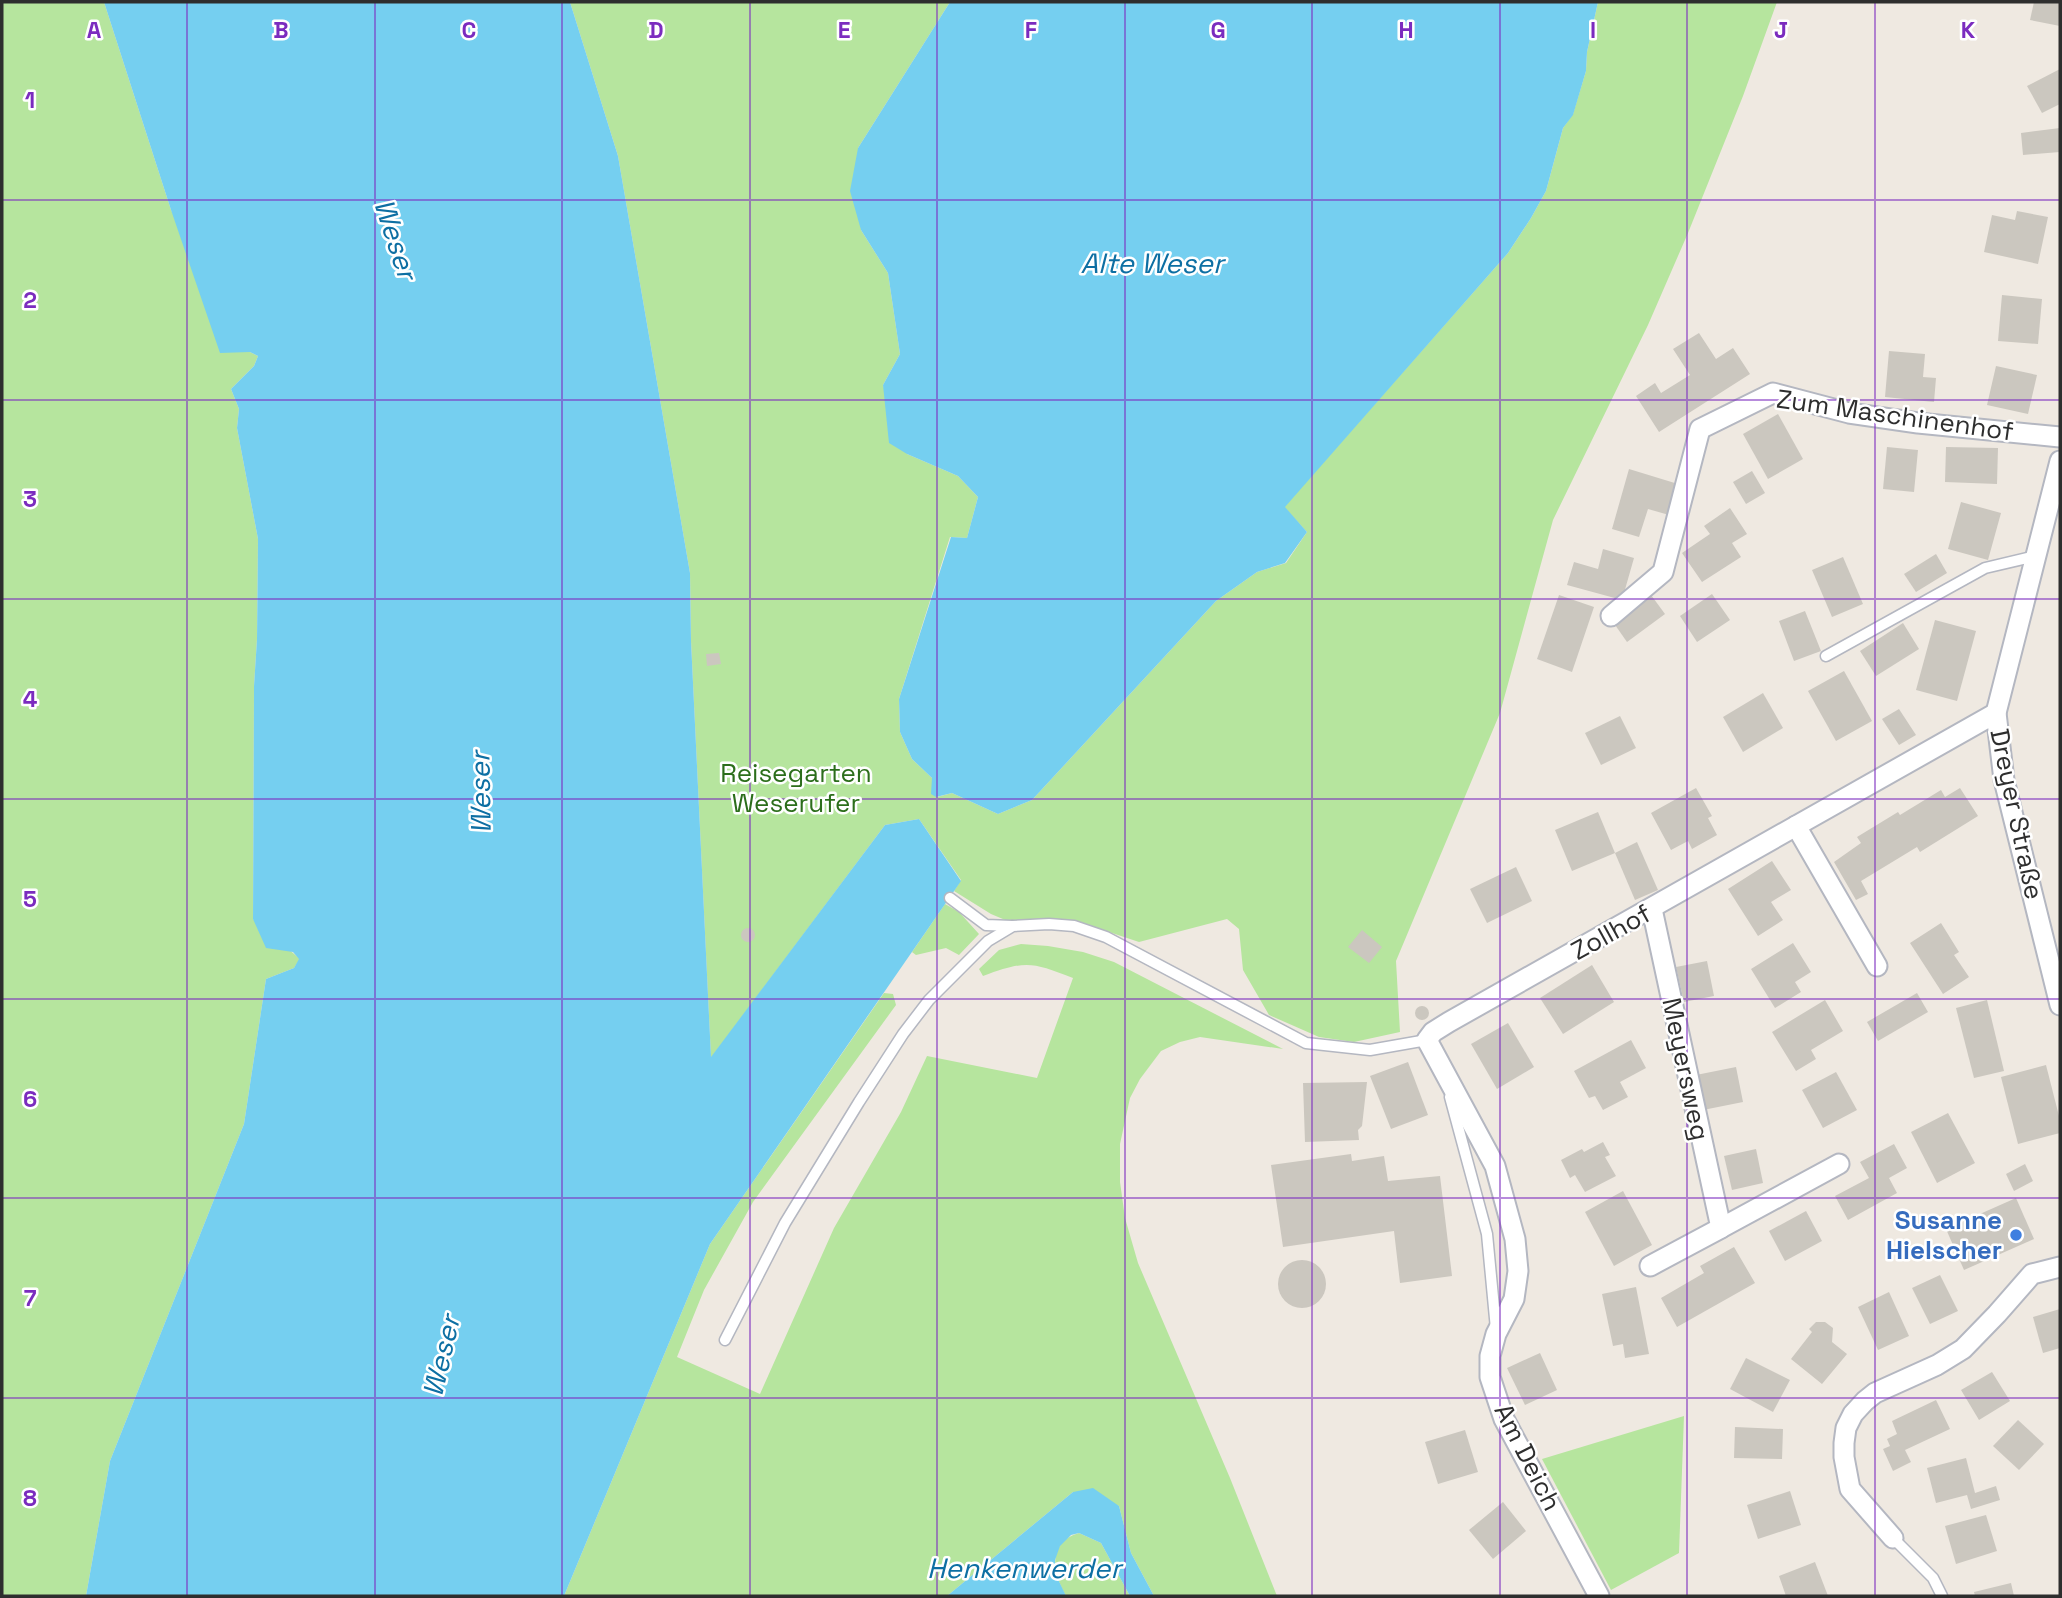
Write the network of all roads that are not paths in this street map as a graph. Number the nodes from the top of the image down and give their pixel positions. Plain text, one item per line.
1 (2060, 437) edge
2 (2060, 461) edge
3 (2036, 556) junction
4 (1611, 616) dead end
5 (1826, 656) dead end
6 (1996, 713) junction
7 (1796, 825) junction
8 (950, 898) dead end
9 (1652, 909) junction
10 (1013, 926) junction
11 (1877, 966) dead end
12 (2060, 1005) edge
13 (1427, 1040) junction
14 (1442, 1070) junction
15 (1839, 1164) dead end
16 (1721, 1228) junction
17 (1650, 1266) dead end
18 (2060, 1267) edge
19 (1496, 1334) junction
20 (726, 1340) dead end
21 (1893, 1538) joint
22 (1599, 1596) edge
23 (1942, 1596) edge

1 - 4 street, Zum Maschinenhof
2 - 3 street, Dreyer Straße
3 - 5 lane
3 - 6 street, Dreyer Straße
6 - 7 street, Zollhof
6 - 12 street, Dreyer Straße
7 - 9 street, Zollhof
7 - 11 street
8 - 10 lane
9 - 13 street, Zollhof
9 - 16 street, Meyersweg
10 - 13 lane
10 - 20 lane
13 - 14 street, Am Deich
14 - 19 lane
14 - 19 street, Am Deich
15 - 16 street
16 - 17 street
18 - 21 street
19 - 22 street, Am Deich
21 - 23 lane

